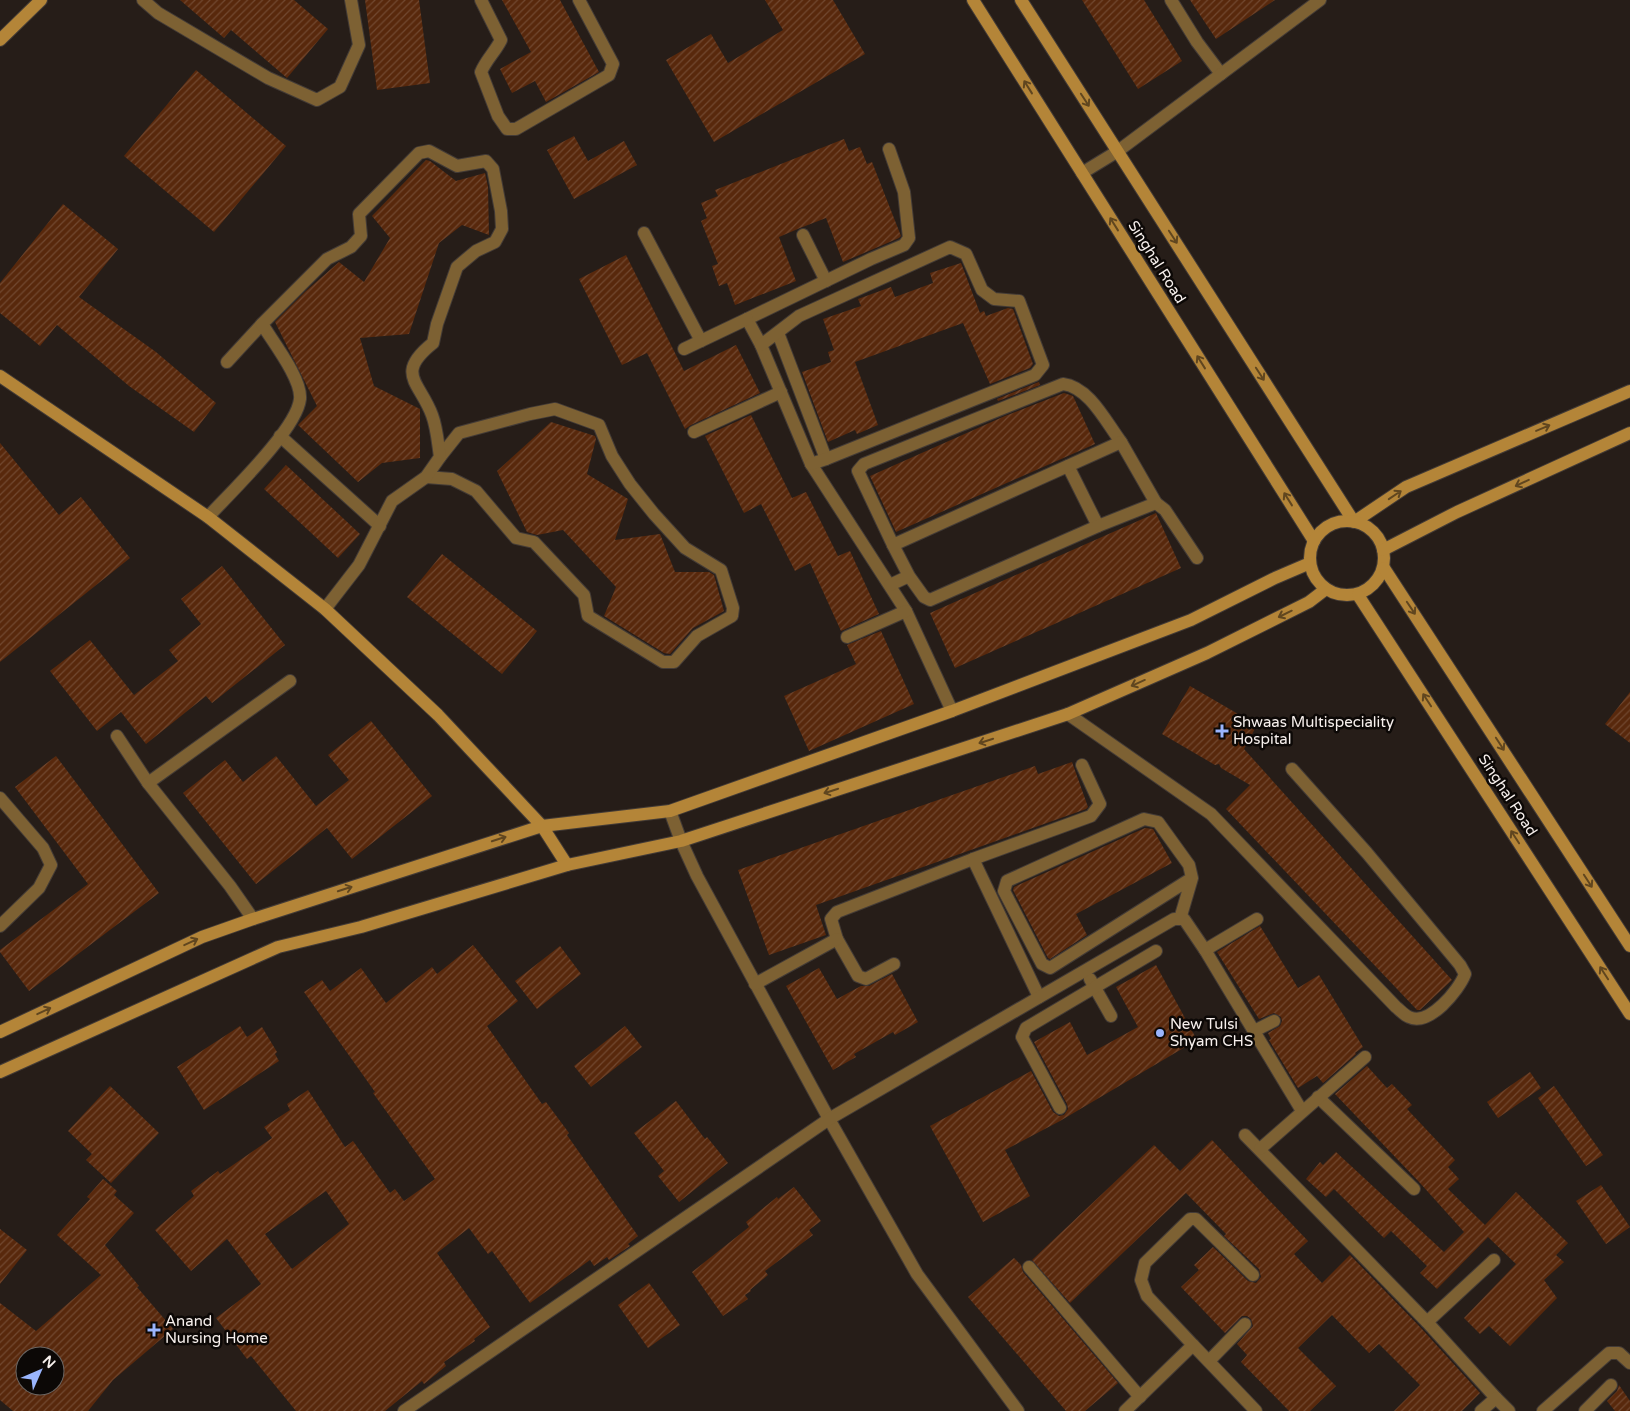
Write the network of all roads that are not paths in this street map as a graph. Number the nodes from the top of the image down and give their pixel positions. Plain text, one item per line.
1 (41, 0) edge
2 (143, 0) edge
3 (351, 0) edge
4 (481, 0) edge
5 (579, 0) edge
6 (973, 0) edge
7 (1021, 0) edge
8 (1171, 0) edge
9 (1320, 0) edge
10 (0, 40) edge
11 (1221, 74) junction
12 (889, 149) dead end
13 (1118, 151) junction
14 (1082, 173) junction
15 (644, 233) dead end
16 (803, 235) dead end
17 (826, 280) junction
18 (747, 319) junction
19 (262, 324) junction
20 (778, 333) junction
21 (701, 341) junction
22 (761, 346) junction
23 (684, 349) dead end
24 (227, 362) dead end
25 (0, 376) edge
26 (1630, 391) edge
27 (781, 392) junction
28 (694, 432) dead end
29 (1630, 433) edge
30 (280, 436) junction
31 (1121, 442) junction
32 (440, 457) junction
33 (826, 459) junction
34 (811, 464) junction
35 (1068, 466) junction
36 (426, 477) junction
37 (1156, 503) junction
38 (208, 517) junction
39 (1354, 522) junction
40 (380, 526) junction
41 (1098, 526) junction
42 (1314, 541) junction
43 (893, 545) junction
44 (1383, 550) junction
45 (1196, 558) dead end
46 (1310, 564) junction
47 (1384, 568) junction
48 (909, 576) junction
49 (890, 585) junction
50 (1326, 589) junction
51 (1358, 595) junction
52 (325, 609) junction
53 (906, 611) junction
54 (847, 637) dead end
55 (290, 681) dead end
56 (952, 711) junction
57 (1068, 714) junction
58 (117, 736) dead end
59 (1082, 765) dead end
60 (1292, 769) dead end
61 (148, 783) junction
62 (0, 798) edge
63 (670, 811) junction
64 (542, 826) junction
65 (681, 841) junction
66 (973, 859) junction
67 (567, 865) junction
68 (1192, 878) junction
69 (254, 919) junction
70 (1180, 919) junction
71 (1257, 919) dead end
72 (0, 926) edge
73 (837, 939) junction
74 (1630, 946) edge
75 (1205, 950) junction
76 (1156, 951) dead end
77 (894, 964) dead end
78 (1085, 971) junction
79 (755, 984) junction
80 (1094, 987) junction
81 (1039, 997) junction
82 (1630, 1014) edge
83 (1111, 1016) dead end
84 (1274, 1021) dead end
85 (1254, 1031) junction
86 (0, 1032) edge
87 (1365, 1056) dead end
88 (0, 1072) edge
89 (1318, 1097) junction
90 (1060, 1108) dead end
91 (1302, 1111) junction
92 (829, 1119) junction
93 (1245, 1135) dead end
94 (1260, 1149) junction
95 (1414, 1188) dead end
96 (1494, 1260) dead end
97 (1029, 1267) dead end
98 (1253, 1275) dead end
99 (1428, 1322) junction
100 (1245, 1324) dead end
101 (1193, 1345) junction
102 (1208, 1361) junction
103 (1630, 1363) edge
104 (1611, 1385) dead end
105 (1140, 1397) junction
106 (1496, 1398) junction
107 (404, 1411) edge
108 (1018, 1411) edge
109 (1125, 1411) edge
110 (1256, 1411) edge
111 (1481, 1411) edge
112 (1509, 1411) edge
113 (1543, 1411) edge
114 (1584, 1411) edge

1 - 10 street
2 - 3 street
4 - 5 street
14 -> 6 street, Singhal Road
7 -> 13 street, Singhal Road
8 - 11 street
9 - 11 street
11 - 13 street
12 - 17 street
13 - 14 street
13 -> 39 street, Singhal Road
42 -> 14 street, Singhal Road
15 - 21 street
16 - 17 street
17 - 18 street
18 - 21 street
18 - 22 street
19 - 24 street
19 - 30 street
19 - 32 street
20 - 22 street
20 - 33 street
20 - 33 street
21 - 23 street
22 - 27 street
25 - 38 street
39 -> 26 street
27 - 28 street
27 - 34 street
29 -> 44 street
30 - 38 street
30 - 40 street
31 - 35 street
31 - 37 street
31 - 43 street
32 - 36 street
32 - 36 street
33 - 34 street
34 - 49 street
35 - 41 street
35 - 43 street
36 - 40 street
37 - 41 street
37 - 45 street
38 - 52 street
39 - 42 street
39 - 44 street
40 - 52 street
41 - 48 street
42 - 46 street
43 - 48 street
44 - 47 street
46 - 50 street
46 - 56 street
47 - 51 street
47 -> 74 street, Singhal Road
48 - 49 street
49 - 53 street
50 - 51 street
50 -> 57 street
82 -> 51 street, Singhal Road
52 - 64 street
53 - 54 street
53 - 56 street
55 - 61 street
56 - 63 street
57 - 60 street
57 -> 65 street
58 - 61 street
59 - 66 street
61 - 69 street
62 - 72 street
63 - 64 street
63 - 65 street
64 - 67 street
69 -> 64 street
65 - 67 street
65 - 79 street
66 - 73 street
66 - 81 street
67 - 88 street
68 - 68 street
68 - 70 street
86 -> 69 street
70 - 75 street
70 - 78 street
71 - 75 street
73 - 77 street
73 - 79 street
75 - 85 street
76 - 80 street
78 - 80 street
78 - 81 street
79 - 92 street
80 - 83 street
80 - 90 street
81 - 92 street
84 - 85 street
85 - 91 street
87 - 89 street
89 - 91 street
89 - 95 street
91 - 94 street
92 - 107 street
92 - 108 street
93 - 94 street
94 - 99 street
96 - 99 street
97 - 105 street
98 - 101 street
99 - 106 street
100 - 102 street
101 - 102 street
101 - 105 street
102 - 110 street
103 - 113 street
104 - 114 street
105 - 109 street
106 - 111 street
106 - 112 street

